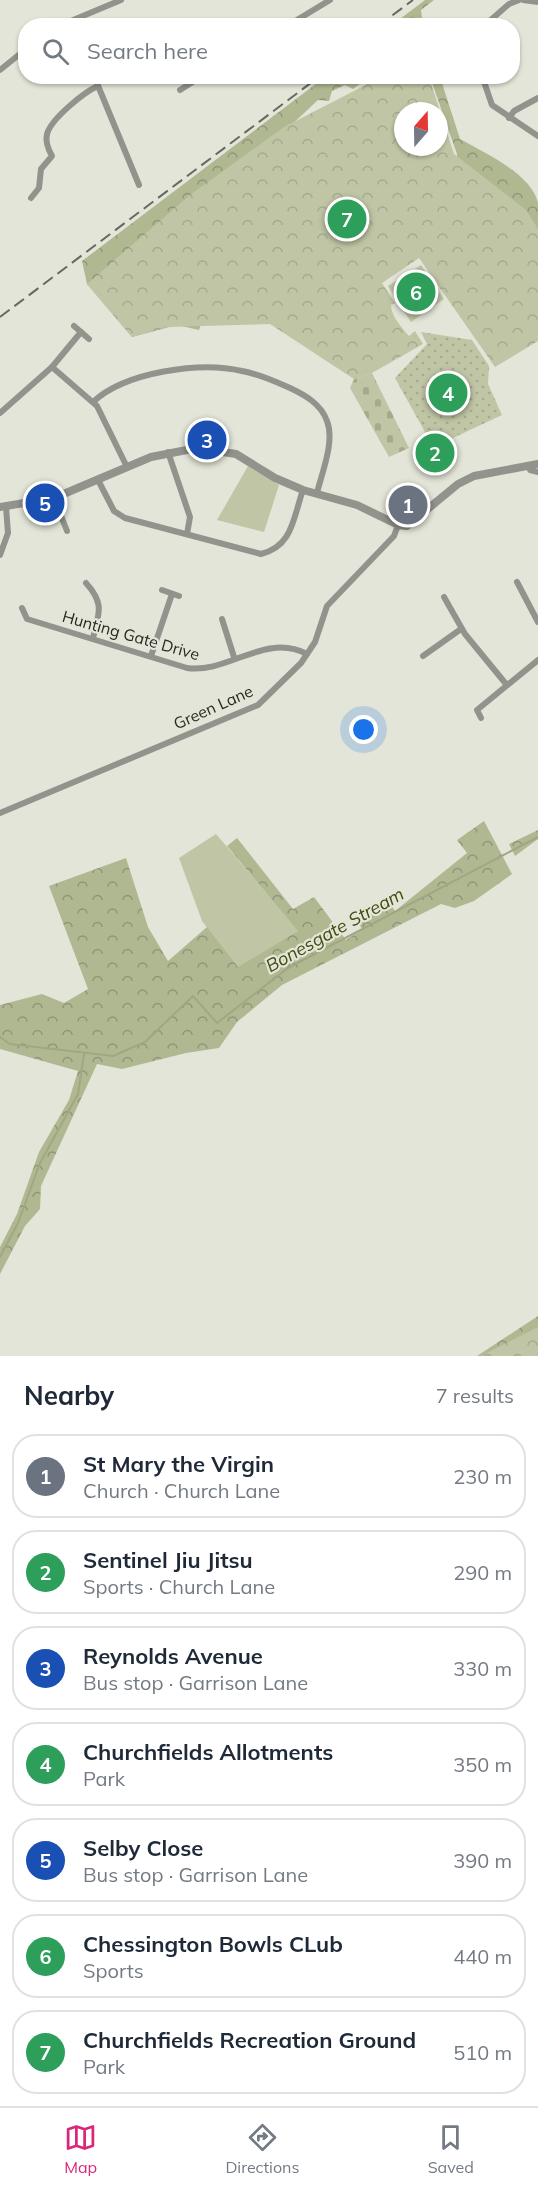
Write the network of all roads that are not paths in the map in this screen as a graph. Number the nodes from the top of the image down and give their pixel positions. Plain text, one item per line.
1 (121, 0) edge
2 (330, 0) edge
3 (521, 0) edge
4 (538, 2) edge
5 (83, 18) edge
6 (300, 18) edge
7 (493, 18) edge
8 (18, 55) edge
9 (0, 70) edge
10 (189, 84) edge
11 (485, 84) edge
12 (98, 86) joint
13 (180, 90) dead end
14 (538, 98) edge
15 (509, 117) junction
16 (538, 136) edge
17 (139, 185) dead end
18 (31, 198) dead end
19 (74, 326) dead end
20 (81, 332) junction
21 (89, 339) dead end
22 (52, 367) junction
23 (93, 402) junction
24 (0, 413) edge
25 (168, 452) junction
26 (534, 465) edge
27 (127, 467) junction
28 (538, 472) edge
29 (98, 480) junction
30 (303, 489) junction
31 (317, 493) junction
32 (54, 498) junction
33 (3, 507) edge
34 (398, 525) junction
35 (67, 531) dead end
36 (187, 534) junction
37 (0, 555) edge
38 (517, 582) dead end
39 (86, 583) dead end
40 (162, 590) dead end
41 (444, 597) dead end
42 (22, 608) dead end
43 (222, 619) dead end
44 (538, 622) edge
45 (461, 628) junction
46 (93, 638) junction
47 (430, 651) junction
48 (307, 654) junction
49 (151, 656) junction
50 (234, 657) junction
51 (423, 657) dead end
52 (435, 657) dead end
53 (535, 662) edge
54 (538, 671) edge
55 (506, 684) junction
56 (471, 704) dead end
57 (477, 710) junction
58 (481, 718) dead end
59 (0, 813) edge

1 - 5 street
2 - 6 street
3 - 4 street
3 - 7 street
8 - 9 street
10 - 13 street
11 - 15 street
12 - 17 street
12 - 18 street
14 - 15 street
15 - 16 street
19 - 20 street
20 - 21 street
20 - 22 street
22 - 23 street
22 - 24 street
23 - 27 street
23 - 31 street
25 - 27 street
25 - 30 street
25 - 36 street
26 - 28 street
26 - 34 street
27 - 29 street
29 - 32 street
29 - 36 street
30 - 31 street
30 - 36 street
31 - 34 street
32 - 33 street
32 - 35 street
33 - 37 street
34 - 48 street, Green Lane
38 - 44 street
39 - 46 street
40 - 49 street
41 - 45 street
42 - 46 street, Hunting Gate Drive
43 - 50 street
45 - 47 street
45 - 55 street
46 - 49 street, Hunting Gate Drive
47 - 51 street
47 - 52 street
48 - 50 street, Hunting Gate Drive
48 - 59 street, Green Lane
49 - 50 street, Hunting Gate Drive
53 - 54 street
53 - 55 street
55 - 57 street
56 - 57 street
57 - 58 street

